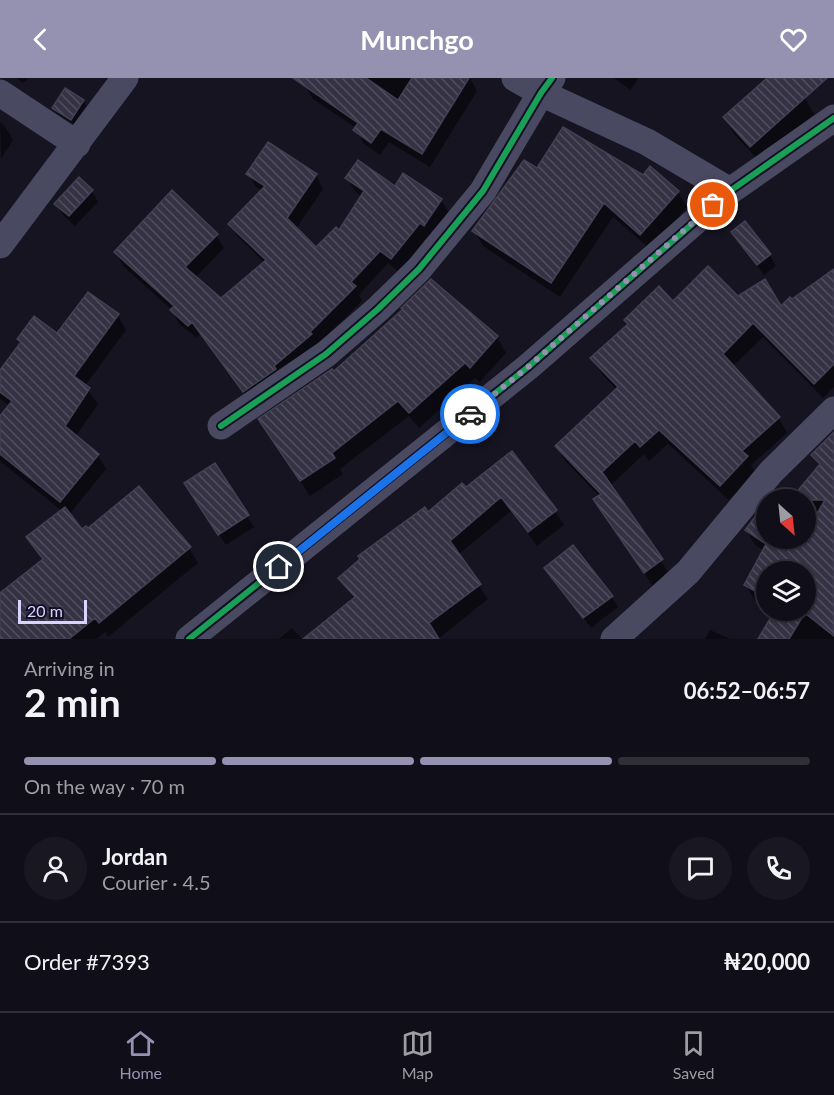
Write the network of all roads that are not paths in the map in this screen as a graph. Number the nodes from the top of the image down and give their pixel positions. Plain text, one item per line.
1 (125, 78) edge
2 (515, 78) edge
3 (546, 86) edge
4 (0, 93) edge
5 (834, 118) edge
6 (77, 144) junction
7 (730, 191) junction
8 (0, 245) edge
9 (834, 410) edge
10 (221, 426) dead end
11 (189, 639) edge
12 (614, 639) edge

1 - 6 street
2 - 3 street
3 - 7 street
3 - 10 street
4 - 6 street
5 - 7 street
6 - 8 street
7 - 11 street
9 - 12 street

